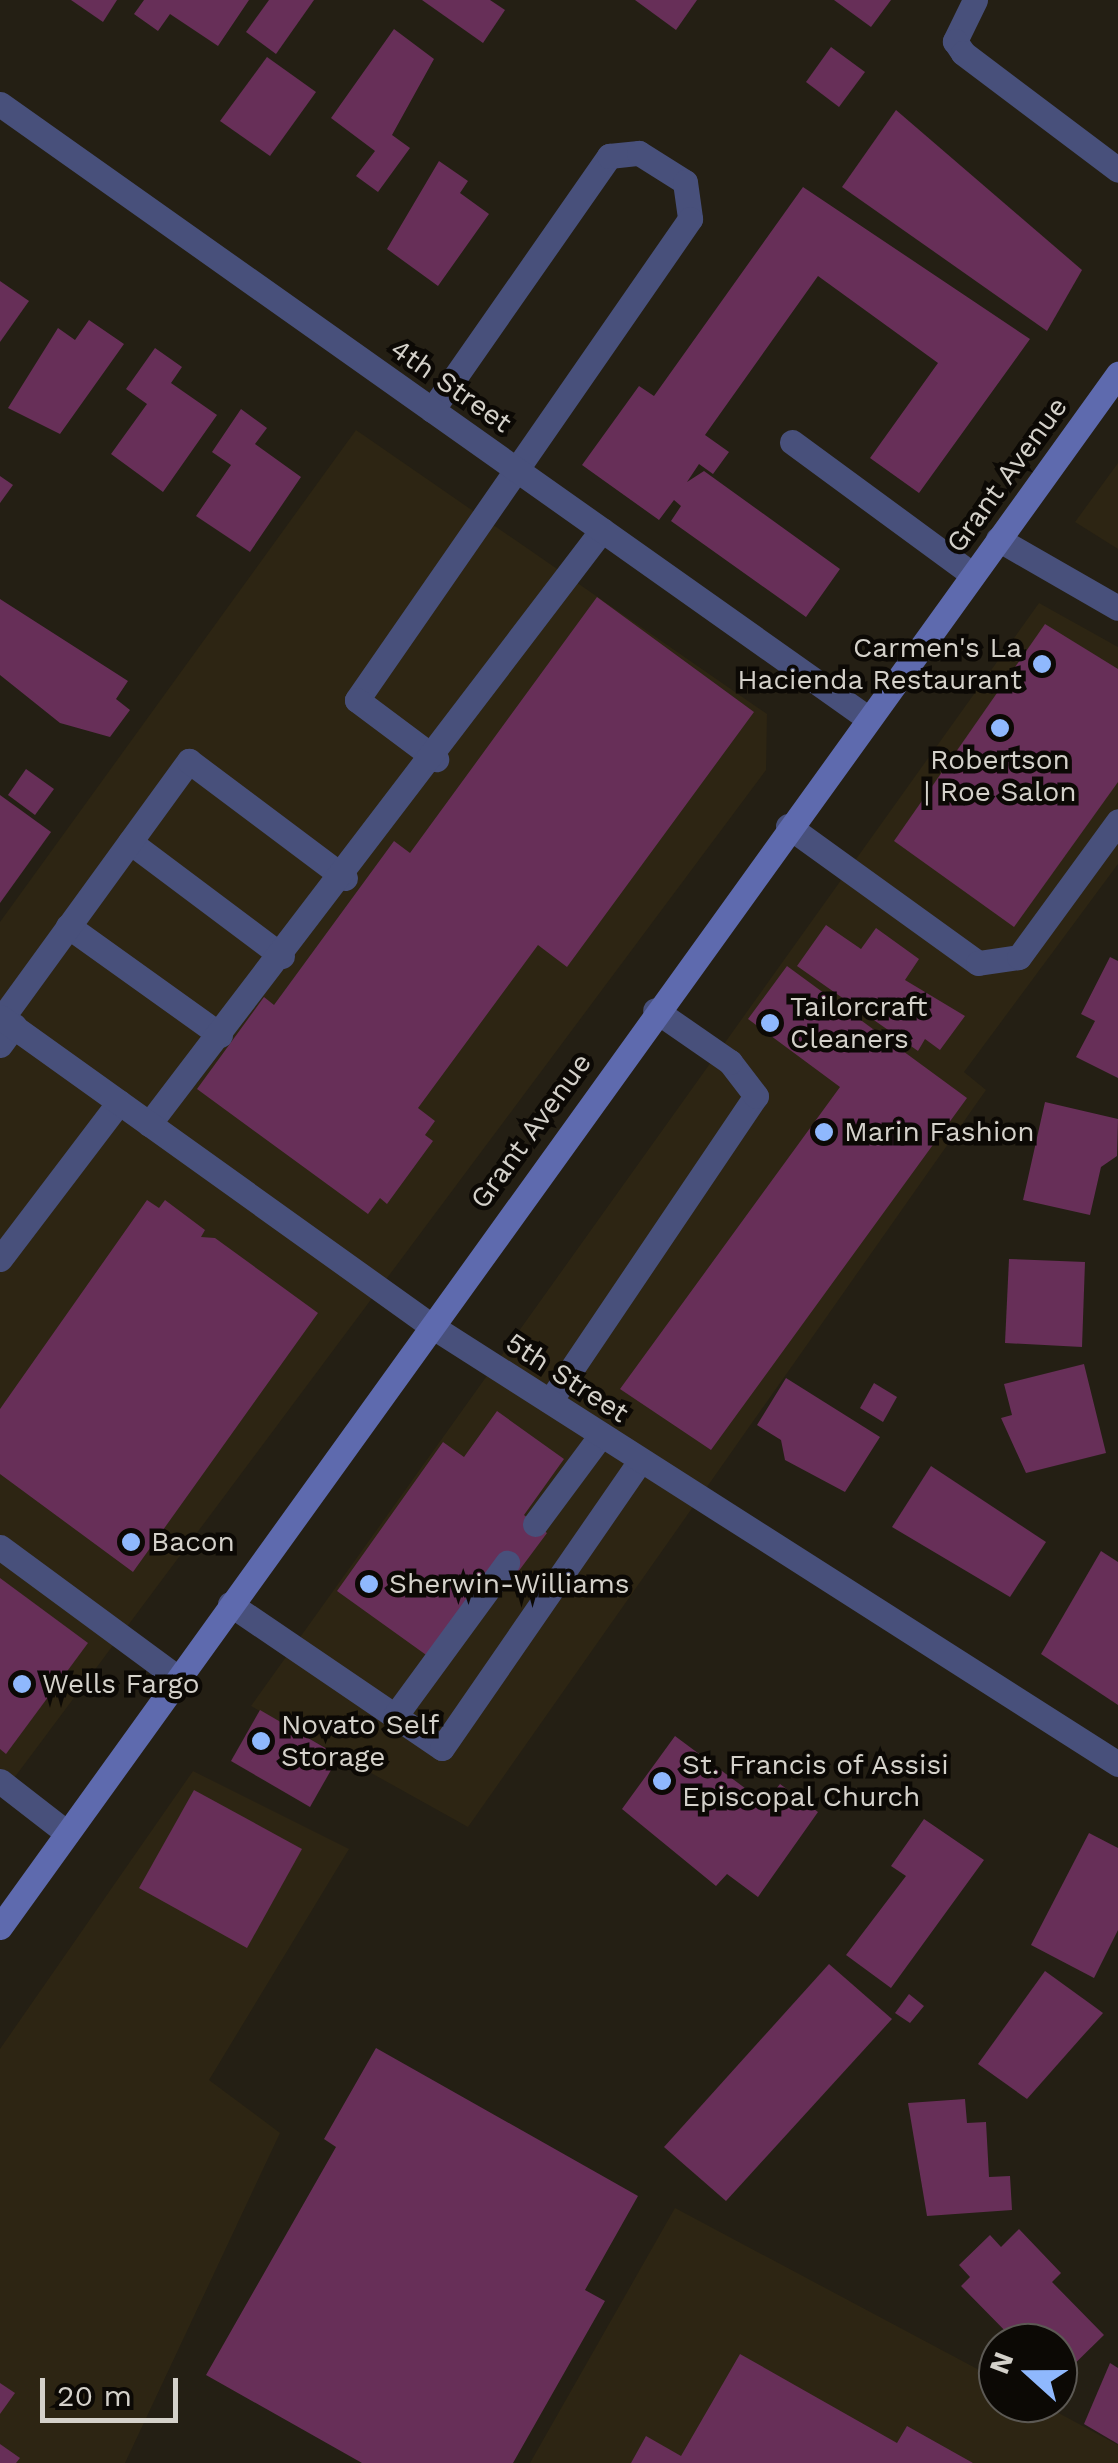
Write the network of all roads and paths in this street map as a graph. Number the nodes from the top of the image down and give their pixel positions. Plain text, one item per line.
1 (976, 0) edge
2 (0, 104) edge
3 (1118, 170) edge
4 (1118, 374) edge
5 (432, 410) junction
6 (792, 442) dead end
7 (514, 468) junction
8 (602, 530) junction
9 (998, 539) junction
10 (972, 574) junction
11 (1118, 608) edge
12 (866, 717) junction
13 (436, 759) junction
14 (1118, 821) edge
15 (788, 826) junction
16 (130, 842) junction
17 (344, 878) junction
18 (68, 926) junction
19 (282, 956) junction
20 (655, 1010) junction
21 (4, 1027) edge
22 (220, 1035) junction
23 (119, 1102) junction
24 (150, 1124) junction
25 (0, 1259) edge
26 (430, 1325) junction
27 (550, 1402) junction
28 (600, 1435) junction
29 (640, 1461) junction
30 (535, 1524) dead end
31 (0, 1547) edge
32 (507, 1563) dead end
33 (230, 1604) junction
34 (178, 1678) junction
35 (395, 1716) junction
36 (1118, 1764) edge
37 (0, 1781) edge
38 (67, 1833) junction
39 (0, 1927) edge

1 - 3 street
2 - 5 street, 4th Street
4 - 9 street, Grant Avenue
5 - 7 street, 4th Street
5 - 7 street
6 - 10 street
7 - 8 street, 4th Street
7 - 13 street
8 - 12 street, 4th Street
8 - 13 street
9 - 10 street, Grant Avenue
9 - 11 street
10 - 12 street, Grant Avenue
12 - 15 street, Grant Avenue
13 - 17 street
14 - 15 street
15 - 20 street, Grant Avenue
16 - 17 street
16 - 18 street
16 - 19 street
17 - 19 street
18 - 21 street
18 - 22 street
19 - 22 street
20 - 26 street, Grant Avenue
20 - 27 street
21 - 23 street, 5th Street
22 - 24 street
23 - 24 street, 5th Street
23 - 25 street
24 - 26 street, 5th Street
26 - 27 street, 5th Street
26 - 33 street, Grant Avenue
27 - 28 street, 5th Street
28 - 29 street, 5th Street
28 - 30 street
29 - 35 street
29 - 36 street, 5th Street
31 - 34 street
32 - 35 street
33 - 34 street, Grant Avenue
33 - 35 street
34 - 38 street, Grant Avenue
37 - 38 street
38 - 39 street, Grant Avenue

